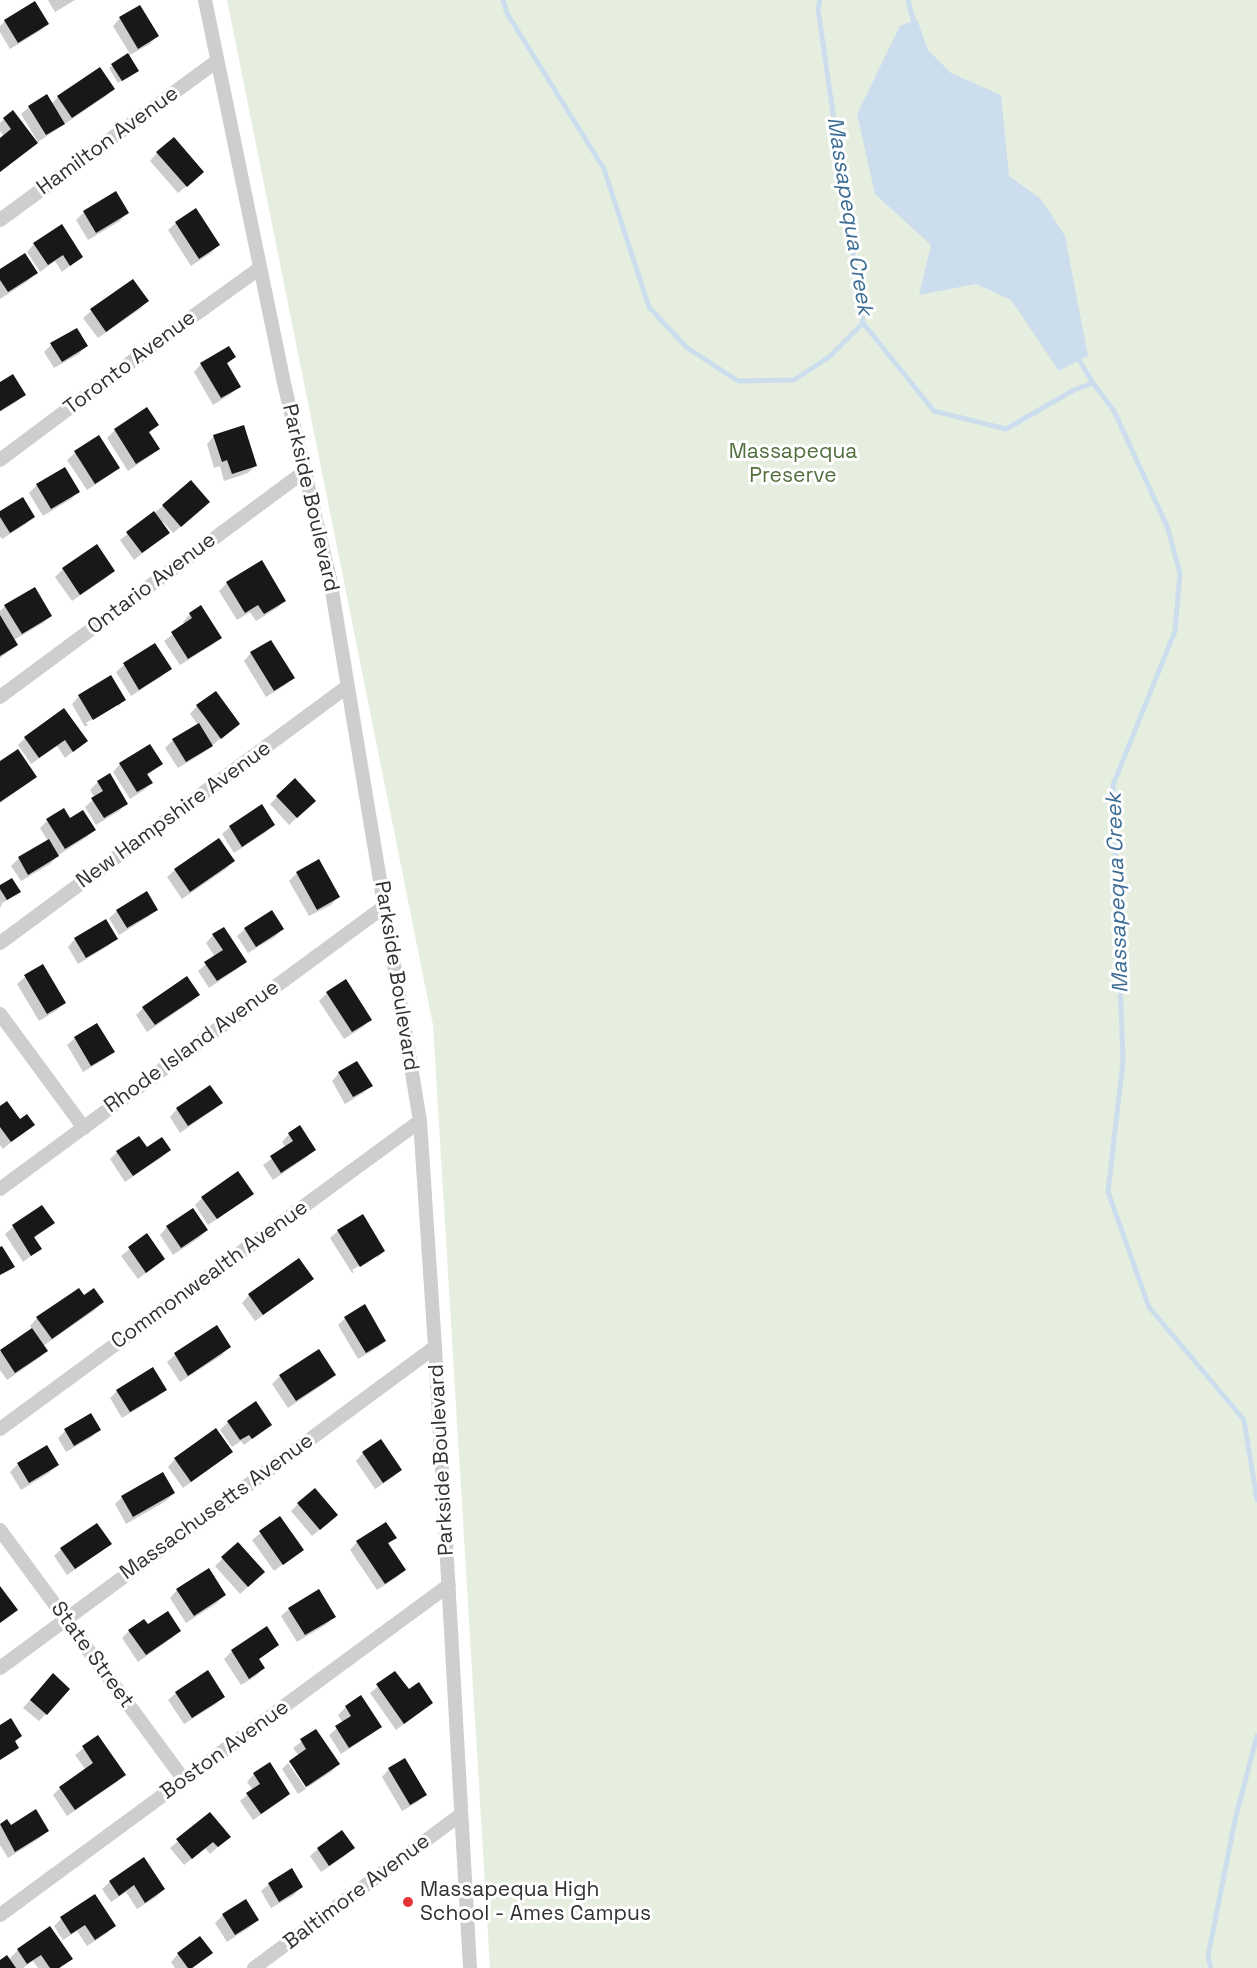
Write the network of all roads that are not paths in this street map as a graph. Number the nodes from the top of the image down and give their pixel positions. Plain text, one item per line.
1 (205, 0) edge
2 (217, 61) junction
3 (0, 220) edge
4 (260, 268) junction
5 (0, 460) edge
6 (305, 471) junction
7 (348, 686) junction
8 (0, 697) edge
9 (385, 906) junction
10 (0, 943) edge
11 (0, 1014) edge
12 (420, 1121) junction
13 (84, 1128) junction
14 (0, 1189) edge
15 (435, 1347) junction
16 (0, 1429) edge
17 (0, 1530) edge
18 (449, 1585) junction
19 (65, 1618) junction
20 (0, 1668) edge
21 (184, 1780) junction
22 (460, 1815) junction
23 (0, 1915) edge
24 (254, 1968) edge
25 (470, 1968) edge

1 - 2 street, Parkside Boulevard
2 - 3 street, Hamilton Avenue
2 - 4 street, Parkside Boulevard
4 - 5 street, Toronto Avenue
4 - 6 street, Parkside Boulevard
6 - 7 street, Parkside Boulevard
6 - 8 street, Ontario Avenue
7 - 9 street, Parkside Boulevard
7 - 10 street, New Hampshire Avenue
9 - 12 street, Parkside Boulevard
9 - 13 street, Rhode Island Avenue
11 - 13 street
12 - 15 street, Parkside Boulevard
12 - 16 street, Commonwealth Avenue
13 - 14 street, Rhode Island Avenue
15 - 18 street, Parkside Boulevard
15 - 19 street, Massachusetts Avenue
17 - 19 street, State Street
18 - 21 street, Boston Avenue
18 - 22 street, Parkside Boulevard
19 - 20 street, Massachusetts Avenue
19 - 21 street, State Street
21 - 23 street, Boston Avenue
22 - 24 street, Baltimore Avenue
22 - 25 street, Parkside Boulevard

